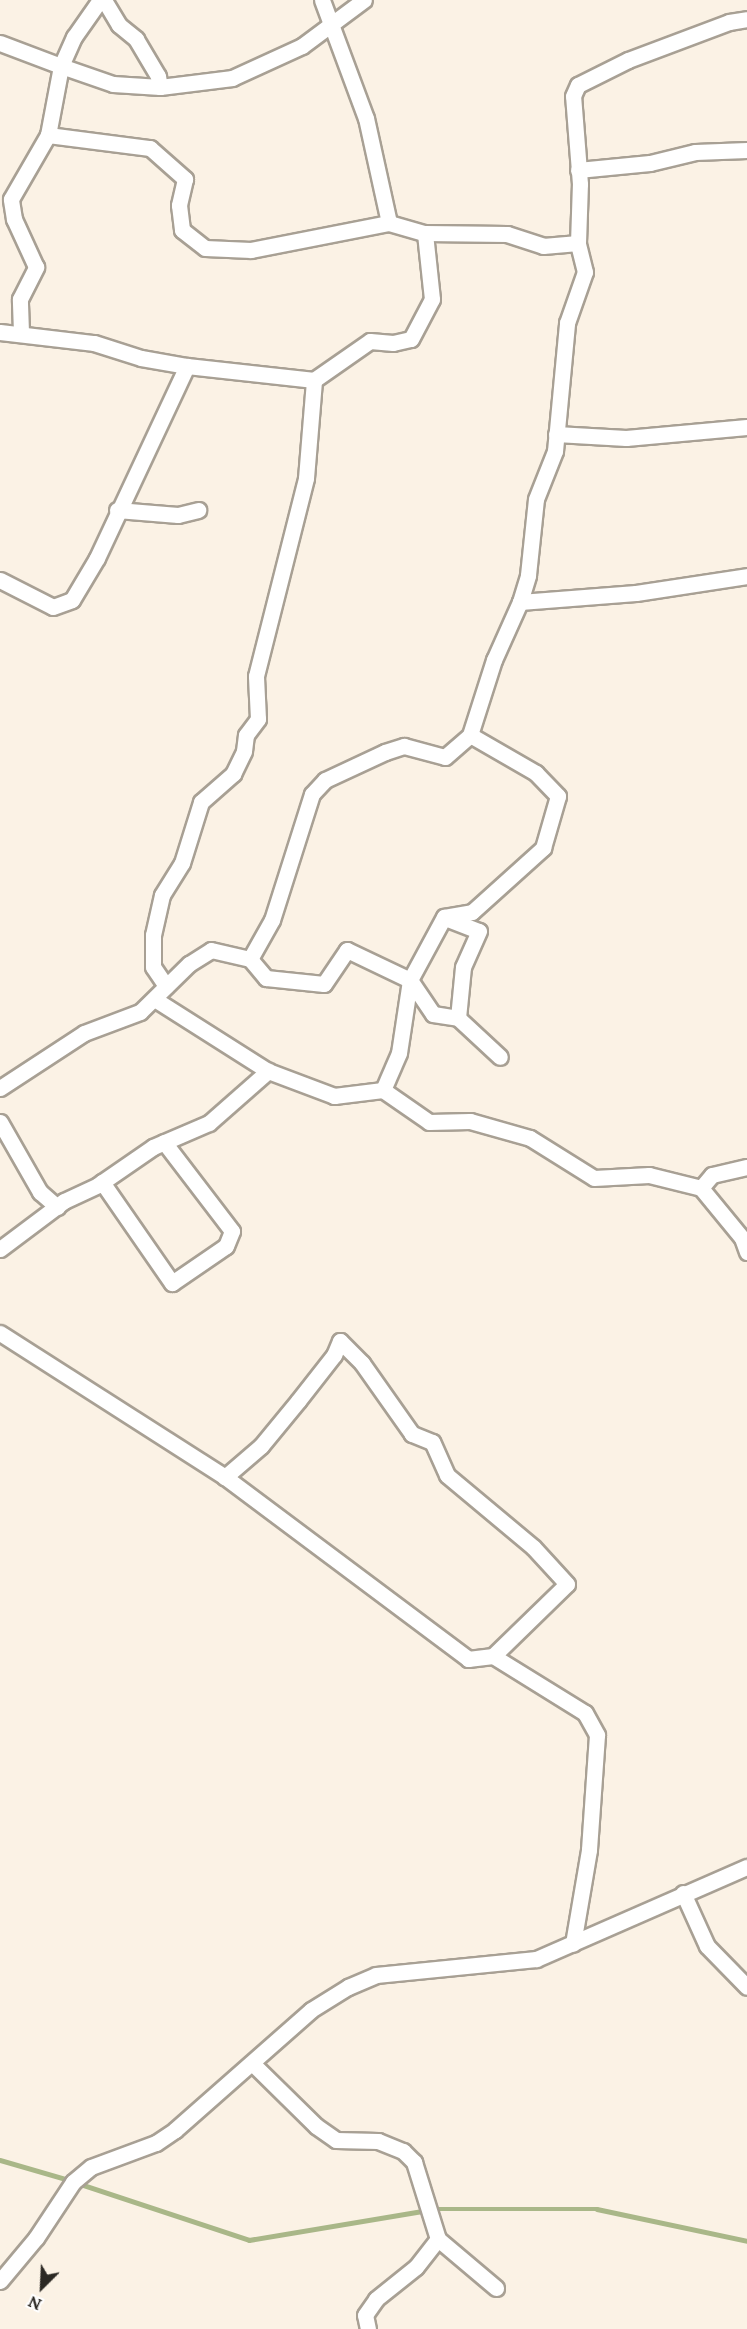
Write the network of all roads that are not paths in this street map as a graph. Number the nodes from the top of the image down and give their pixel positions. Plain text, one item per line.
1 (102, 0) edge
2 (322, 0) edge
3 (364, 0) edge
4 (747, 19) edge
5 (331, 24) junction
6 (0, 44) edge
7 (61, 66) junction
8 (160, 87) junction
9 (48, 135) junction
10 (747, 150) edge
11 (578, 170) junction
12 (389, 224) junction
13 (425, 233) junction
14 (578, 243) junction
15 (0, 332) edge
16 (21, 332) junction
17 (187, 366) junction
18 (314, 380) junction
19 (747, 427) edge
20 (556, 434) junction
21 (117, 510) junction
22 (198, 510) dead end
23 (747, 576) edge
24 (0, 580) edge
25 (520, 602) junction
26 (470, 735) junction
27 (444, 917) junction
28 (250, 959) junction
29 (410, 980) junction
30 (166, 986) junction
31 (156, 1000) junction
32 (458, 1018) junction
33 (500, 1057) dead end
34 (268, 1071) junction
35 (0, 1088) edge
36 (383, 1090) junction
37 (0, 1122) edge
38 (164, 1142) junction
39 (747, 1167) edge
40 (102, 1182) junction
41 (701, 1188) junction
42 (57, 1207) junction
43 (0, 1249) edge
44 (747, 1252) edge
45 (0, 1333) edge
46 (225, 1477) junction
47 (493, 1656) junction
48 (747, 1867) edge
49 (683, 1893) junction
50 (573, 1944) junction
51 (747, 1987) edge
52 (252, 2063) junction
53 (438, 2239) junction
54 (0, 2282) edge
55 (496, 2288) dead end
56 (368, 2329) edge

1 - 7 street
1 - 8 street
2 - 5 street
3 - 5 street
4 - 11 street
5 - 8 street
5 - 12 street
6 - 7 street
7 - 8 street
7 - 9 street
9 - 12 street
9 - 16 street
10 - 11 street
11 - 14 street
12 - 13 street
13 - 14 street
13 - 18 street
14 - 20 street
15 - 16 street
16 - 17 street
17 - 18 street
17 - 21 street
18 - 30 street
19 - 20 street
20 - 25 street
21 - 22 street
21 - 24 street
23 - 25 street
25 - 26 street
26 - 27 street
26 - 28 street
27 - 29 street
27 - 32 street
28 - 29 street
28 - 30 street
29 - 32 street
29 - 36 street
30 - 31 street
31 - 34 street
31 - 35 street
32 - 33 street
34 - 36 street
34 - 38 street
36 - 41 street
37 - 42 street
38 - 40 street
38 - 40 street
39 - 41 street
40 - 42 street
41 - 44 street
42 - 43 street
45 - 46 street
46 - 47 street
46 - 47 street
47 - 50 street
48 - 49 street
49 - 50 street
49 - 51 street
50 - 52 street
52 - 53 street
52 - 54 street
53 - 55 street
53 - 56 street

